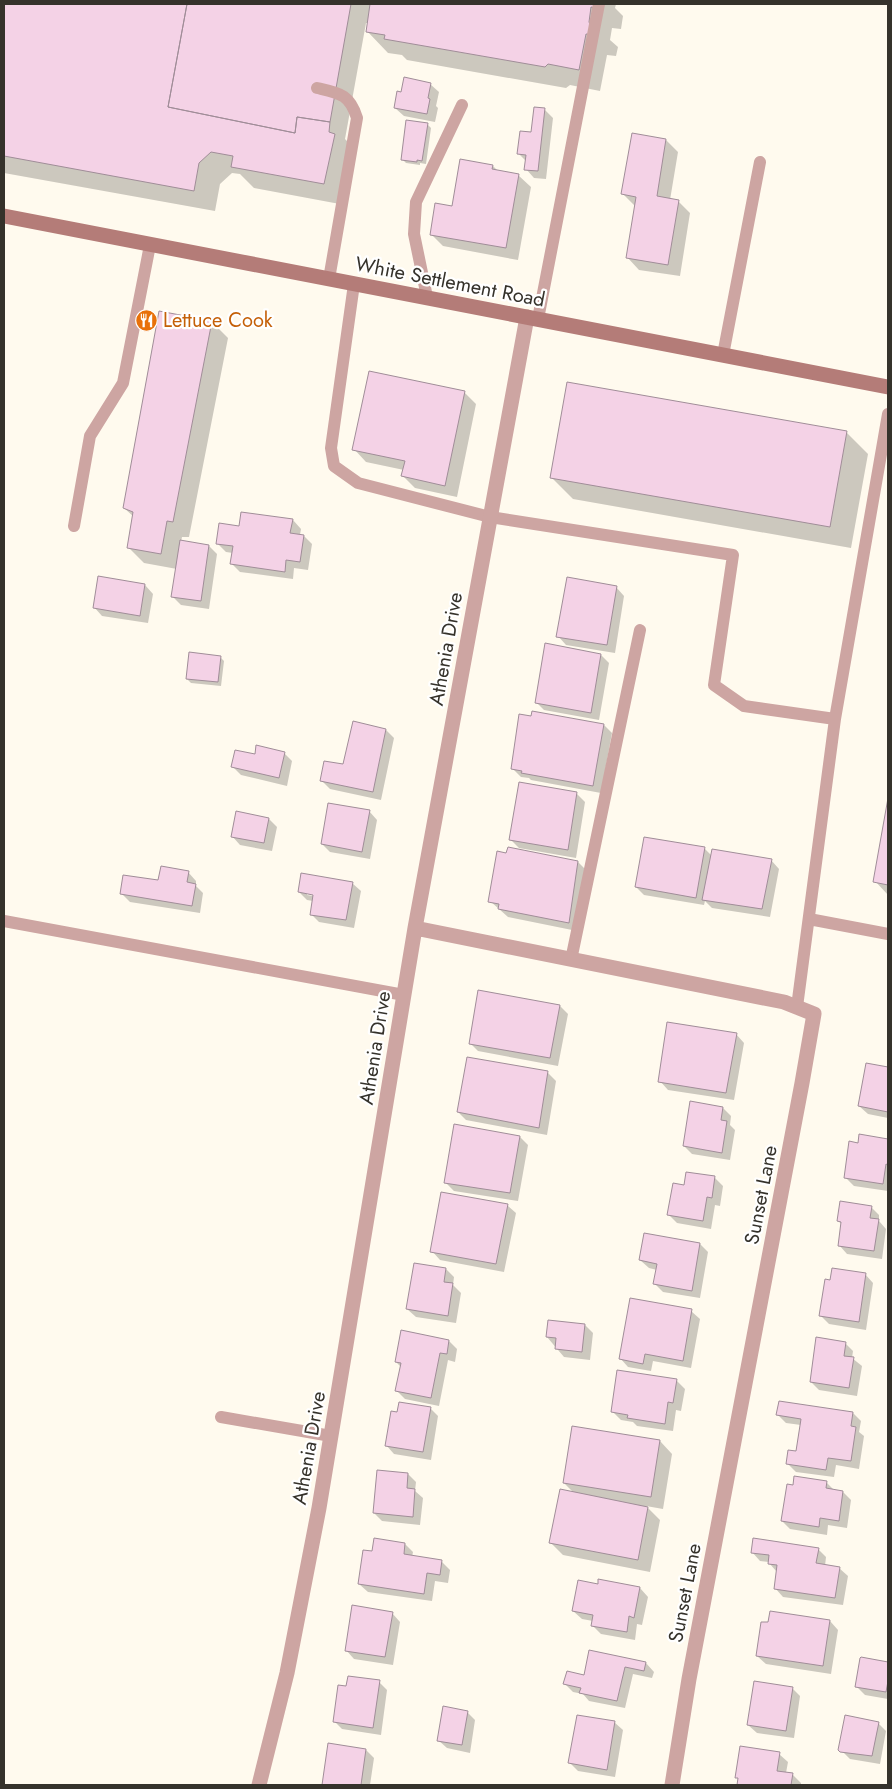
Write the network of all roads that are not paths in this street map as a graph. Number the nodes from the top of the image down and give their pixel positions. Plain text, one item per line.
1 (599, 4) edge
2 (317, 88) dead end
3 (462, 105) dead end
4 (760, 162) dead end
5 (4, 216) edge
6 (150, 245) junction
7 (329, 279) junction
8 (354, 284) junction
9 (427, 297) junction
10 (532, 318) junction
11 (723, 355) junction
12 (888, 387) edge
13 (888, 414) edge
14 (490, 517) junction
15 (74, 526) dead end
16 (640, 630) dead end
17 (835, 719) junction
18 (809, 919) junction
19 (4, 921) edge
20 (415, 928) junction
21 (888, 934) edge
22 (571, 960) junction
23 (404, 995) junction
24 (797, 1007) junction
25 (221, 1417) dead end
26 (331, 1436) junction
27 (259, 1785) edge
28 (672, 1785) edge

1 - 10 lane
2 - 7 lane
3 - 9 lane
4 - 11 lane
5 - 6 main road, White Settlement Road
6 - 7 main road, White Settlement Road
6 - 15 lane
7 - 8 main road, White Settlement Road
8 - 9 main road, White Settlement Road
8 - 14 lane
9 - 10 main road, White Settlement Road
10 - 11 main road, White Settlement Road
10 - 14 street, Athenia Drive
11 - 12 main road, White Settlement Road
13 - 17 lane
14 - 17 lane
14 - 20 street, Athenia Drive
16 - 22 lane
17 - 18 lane
18 - 21 lane
18 - 24 lane
19 - 23 lane
20 - 22 street, Sunset Lane
20 - 23 street, Athenia Drive
22 - 24 street, Sunset Lane
23 - 26 street, Athenia Drive
24 - 28 street, Sunset Lane
25 - 26 lane
26 - 27 street, Athenia Drive

